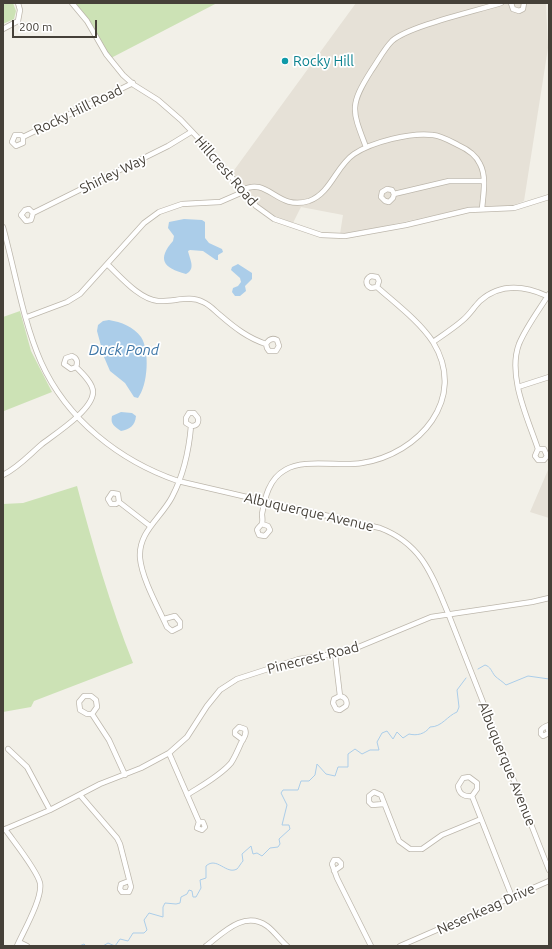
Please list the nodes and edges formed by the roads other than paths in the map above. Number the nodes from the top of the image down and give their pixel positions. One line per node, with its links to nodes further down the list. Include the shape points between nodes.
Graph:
1 (18, 3): 6 (street, via 18,21)
2 (72, 3): 7 (street, Hillcrest Road, via 87,21 116,67)
3 (501, 3): 10 (street, via 407,32 392,42 355,101 355,117)
4 (511, 3): 5 (street, via 517,10 523,9)
5 (524, 3)
6 (3, 29)
7 (132, 84): 8 (street, Hillcrest Road, via 158,100); 9 (street, Rocky Hill Road)
8 (191, 132): 12 (street, Hillcrest Road); 16 (street, Shirley Way)
9 (24, 137)
10 (366, 147): 11 (street, via 412,135 437,136 462,147 474,156 482,168); 12 (street, via 346,160 325,191 311,200 285,201 257,186 250,186)
11 (483, 181): 13 (street, via 449,181); 15 (street)
12 (242, 191): 15 (street, Hillcrest Road, via 256,206 274,219 307,231 334,237); 18 (street, via 220,202 182,204 163,209 149,219)
13 (394, 194)
14 (549, 197): 15 (street, Hillcrest Road, via 514,208)
15 (482, 209)
16 (33, 213)
17 (3, 227): 21 (street, Albuquerque Avenue)
18 (107, 264): 21 (street, via 74,298); 23 (street, via 145,297 157,301 198,300 244,334)
19 (377, 286): 22 (street, via 420,326)
20 (548, 295): 22 (street, via 524,288 496,292 482,300 463,321); 26 (street, via 518,346 515,366)
21 (27, 317): 27 (street, Albuquerque Avenue, via 45,370)
22 (433, 342): 32 (street, via 442,367 443,391 436,413 420,436 399,451 369,462 343,466 300,464 289,467 274,479)
23 (266, 344)
24 (76, 367): 27 (street, via 91,385 93,392 90,402)
25 (549, 377): 26 (street)
26 (518, 387): 29 (street)
27 (76, 416): 30 (street, via 59,434 44,443 19,466); 31 (street, Albuquerque Avenue, via 100,438 132,460)
28 (192, 426): 31 (street)
29 (538, 449)
30 (3, 475)
31 (178, 481): 32 (street, Albuquerque Avenue); 35 (street, via 168,504)
32 (265, 501): 34 (street); 37 (street, Albuquerque Avenue, via 373,526 399,538 425,563)
33 (119, 502): 35 (street)
34 (262, 524)
35 (150, 526): 38 (street, via 142,542 141,563)
36 (549, 598): 37 (street, Pinecrest Road)
37 (448, 613): 39 (street, Pinecrest Road); 54 (street, Albuquerque Avenue)
38 (164, 619)
39 (335, 654): 40 (street); 44 (street, Pinecrest Road, via 293,661 228,684 213,698 187,737)
40 (340, 696)
41 (92, 714): 41 (street, via 84,714 79,708 80,700 84,696 91,696 96,700 97,707); 45 (street, via 110,742)
42 (243, 740): 47 (street, via 227,767)
43 (8, 750): 50 (street, via 27,767)
44 (169, 753): 45 (street, Pinecrest Road); 47 (street)
45 (125, 775): 46 (street, Pinecrest Road)
46 (80, 795): 50 (street, Pinecrest Road); 56 (street, via 117,838)
47 (187, 796): 52 (street)
48 (472, 796): 48 (street, via 477,789 477,783 469,777 463,778 459,783 459,789 465,796); 51 (street)
49 (384, 804): 51 (street, via 399,841 413,850 422,849 442,835)
50 (50, 810): 53 (street, Pinecrest Road)
51 (481, 819): 58 (street)
52 (199, 822)
53 (4, 830): 59 (street, via 36,874 40,884 39,896)
54 (549, 870)
55 (334, 871): 63 (street)
56 (129, 881)
57 (549, 881): 58 (street, Nesenkeag Drive)
58 (512, 897): 64 (street, Nesenkeag Drive)
59 (18, 944): 60 (street)
60 (26, 946)
61 (206, 946): 62 (street, via 234,925 248,921 266,925)
62 (287, 946)
63 (371, 946)
64 (400, 946)

